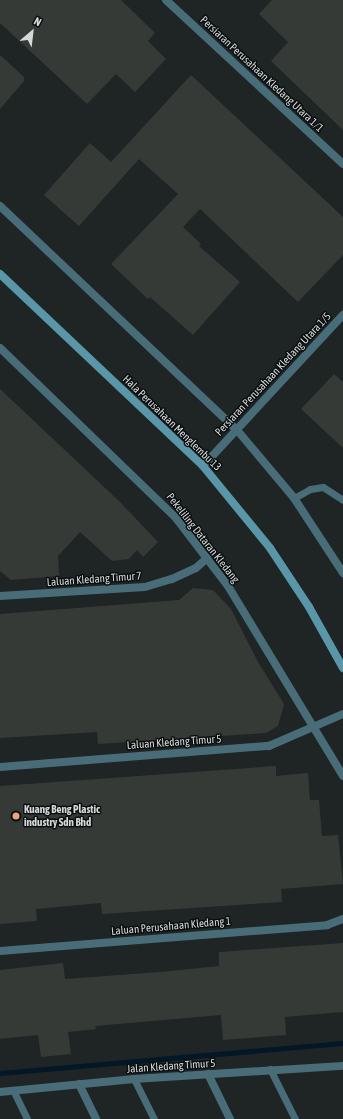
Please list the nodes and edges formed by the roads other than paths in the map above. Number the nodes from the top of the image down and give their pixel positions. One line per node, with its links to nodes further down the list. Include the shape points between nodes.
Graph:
1 (166, 0): 2 (street, Persiaran Perusahaan Kledang Utara 1/1)
2 (343, 164)
3 (0, 206): 7 (street)
4 (0, 274): 8 (street, Hala Perusahaan Menglembu 13)
5 (343, 315): 7 (street, Persiaran Perusahaan Kledang Utara 1/5)
6 (0, 348): 11 (street, Pekeliling Dataran Kledang, via 155,495)
7 (237, 430): 8 (street, Persiaran Perusahaan Kledang Utara 1/5); 9 (street)
8 (203, 466): 14 (street, Hala Perusahaan Menglembu 13, via 270,548 309,607)
9 (294, 498): 10 (lane, via 310,489 323,487); 12 (street)
10 (343, 500)
11 (207, 558): 13 (street, Laluan Kledang Timur 7, via 196,568 145,587); 16 (street, Pekeliling Dataran Kledang, via 228,586)
12 (343, 573)
13 (0, 596)
14 (343, 668)
15 (343, 714): 16 (street, Laluan Kledang Timur 5)
16 (315, 726): 17 (street, Laluan Kledang Timur 5, via 269,746); 18 (street, Pekeliling Dataran Kledang)
17 (0, 767)
18 (343, 776)
19 (343, 919): 20 (street, Laluan Perusahaan Kledang 1, via 327,925)
20 (0, 951)
21 (342, 1068): 22 (street, Jalan Kledang Timur 5)
22 (270, 1069): 23 (street, Jalan Kledang Timur 5); 32 (lane)
23 (208, 1074): 24 (street, Jalan Kledang Timur 5); 31 (street)
24 (134, 1079): 25 (street, Jalan Kledang Timur 5); 30 (lane)
25 (79, 1084): 26 (street, Jalan Kledang Timur 5); 29 (street)
26 (13, 1090): 27 (street, Jalan Kledang Timur 5); 28 (lane)
27 (0, 1092)
28 (27, 1119)
29 (96, 1119)
30 (154, 1119)
31 (230, 1119)
32 (295, 1119)

